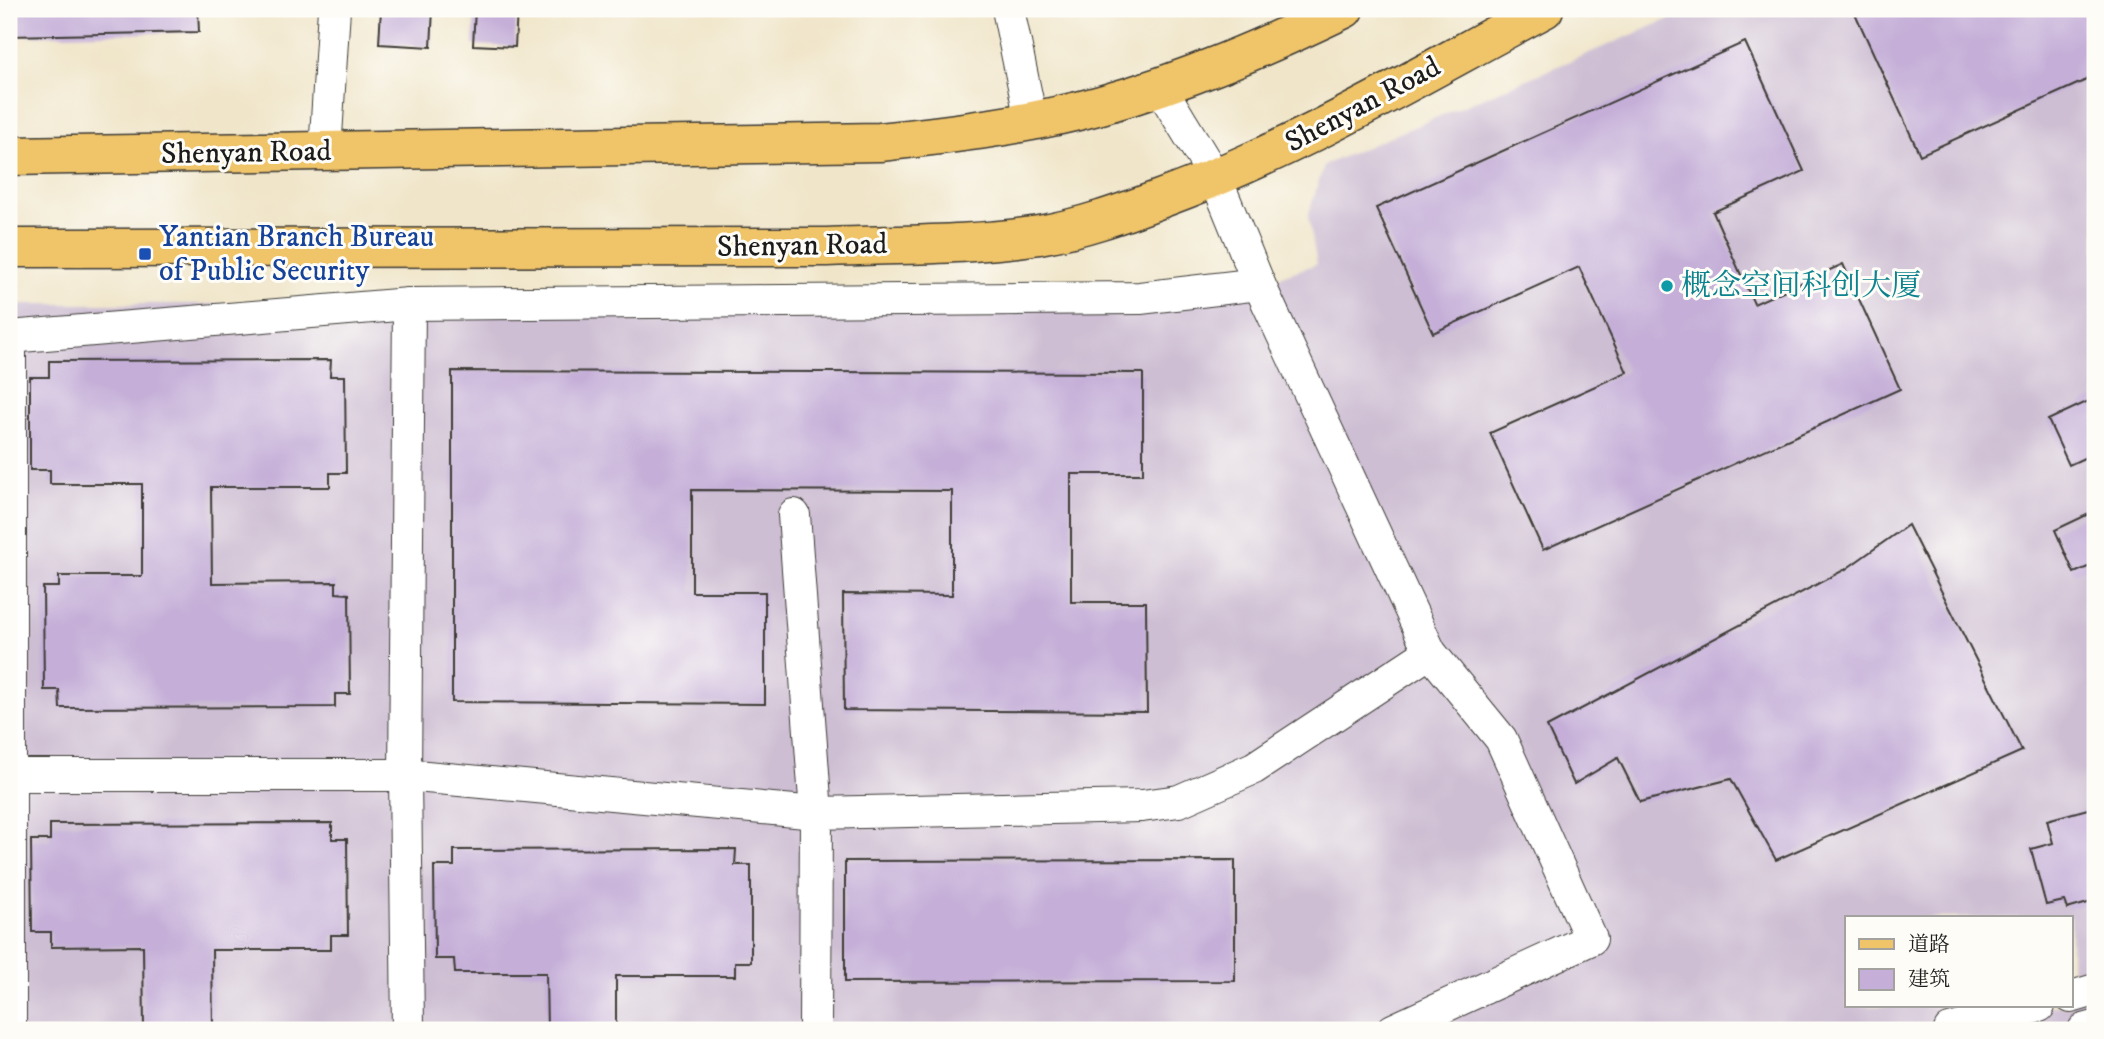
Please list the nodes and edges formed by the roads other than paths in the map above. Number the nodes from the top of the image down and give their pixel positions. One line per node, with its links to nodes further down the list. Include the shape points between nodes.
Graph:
1 (334, 9): 7 (street)
2 (1007, 9): 6 (street)
3 (1344, 9): 5 (main road, Shenyan Road, via 1265,47)
4 (1544, 9): 9 (main road, Shenyan Road, via 1301,139)
5 (1160, 87): 6 (main road, Shenyan Road); 9 (street)
6 (1031, 120): 7 (main road, Shenyan Road, via 880,142)
7 (326, 152): 8 (main road, Shenyan Road)
8 (9, 156)
9 (1216, 179): 10 (main road, Shenyan Road, via 1097,222 1038,235 961,242 827,247); 11 (street)
10 (9, 248)
11 (1259, 285): 12 (street, via 1140,298); 15 (street)
12 (410, 304): 13 (street); 17 (street)
13 (9, 337): 16 (street)
14 (794, 515): 18 (street)
15 (1430, 652): 18 (street, via 1254,768 1179,802); 26 (street, via 1500,739 1591,939)
16 (11, 775): 17 (street); 23 (street)
17 (405, 775): 18 (street); 24 (street)
18 (816, 813): 25 (street)
19 (2095, 990): 20 (street)
20 (2072, 997)
21 (2035, 1007): 27 (street)
22 (2095, 1027): 28 (street)
23 (10, 1030)
24 (408, 1030)
25 (815, 1030)
26 (1393, 1030)
27 (1950, 1030)
28 (2084, 1030)

